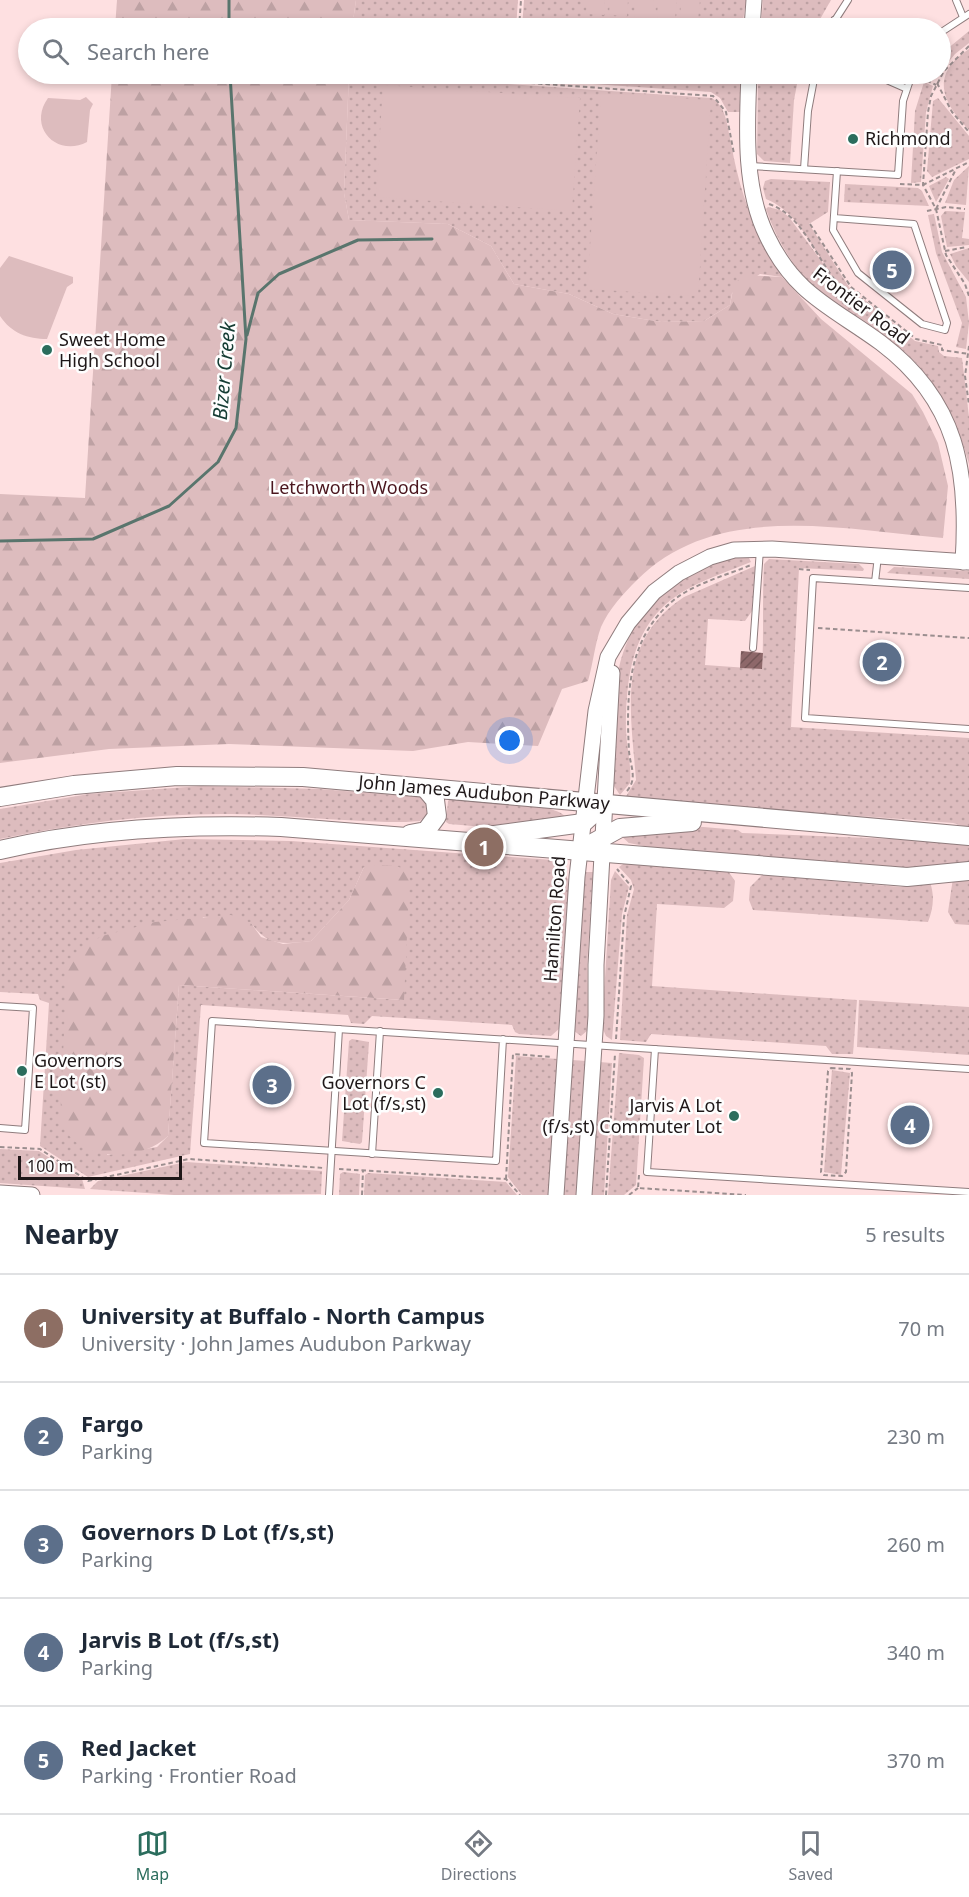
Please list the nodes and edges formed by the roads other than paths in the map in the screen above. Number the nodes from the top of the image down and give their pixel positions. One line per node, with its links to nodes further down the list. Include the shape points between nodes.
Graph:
1 (754, 0): 5 (street)
2 (848, 0): 6 (lane)
3 (956, 0): 4 (lane)
4 (966, 16): 7 (lane)
5 (753, 18)
6 (835, 18)
7 (951, 26)
8 (749, 84): 13 (street, Frontier Road)
9 (812, 84): 14 (lane)
10 (896, 84): 12 (lane)
11 (907, 84): 12 (lane)
12 (905, 88): 15 (lane, via 898,175)
13 (750, 166): 14 (lane); 19 (street, Frontier Road, via 766,235 796,280 828,310 902,361 935,402 953,437 963,471)
14 (804, 169): 15 (lane)
15 (837, 171): 16 (lane)
16 (834, 218): 16 (lane, via 914,224 947,323 945,330 922,324 858,273 833,230)
17 (760, 555): 18 (street, Hamilton Road); 22 (lane); 23 (street, Hamilton Road, via 721,554 679,573 645,601)
18 (878, 556): 19 (street, Hamilton Road); 20 (lane)
19 (966, 562)
20 (875, 582): 21 (lane); 24 (lane, via 813,578 805,718)
21 (969, 588)
22 (753, 648)
23 (614, 649): 27 (street, Hamilton Road, via 608,657 601,686); 28 (street, Hamilton Road)
24 (969, 729)
25 (425, 788): 26 (main road, John James Audubon Parkway, via 303,777 177,776 74,784); 27 (main road, John James Audubon Parkway); 31 (main road, via 438,808 431,827 419,834)
26 (0, 797)
27 (586, 801): 28 (main road, John James Audubon Parkway); 30 (street, Hamilton Road)
28 (614, 805): 29 (main road, John James Audubon Parkway); 30 (main road); 34 (street, Hamilton Road)
29 (742, 818): 32 (main road, John James Audubon Parkway); 34 (main road, via 620,828)
30 (583, 822): 33 (main road); 36 (street, Hamilton Road)
31 (396, 836): 33 (main road); 35 (main road, via 281,826 180,827 91,834)
32 (969, 836)
33 (452, 841): 36 (main road)
34 (609, 846): 36 (main road); 37 (main road, via 908,877); 43 (street, Hamilton Road)
35 (0, 850)
36 (580, 850): 42 (street, Hamilton Road)
37 (969, 871)
38 (0, 1006): 46 (lane, via 33,1008 25,1130)
39 (339, 1029): 40 (lane); 47 (lane); 47 (lane, via 212,1021 204,1143)
40 (380, 1031): 41 (lane); 48 (lane)
41 (503, 1039): 42 (lane); 48 (lane, via 496,1161)
42 (566, 1043): 43 (lane); 53 (street, Hamilton Road)
43 (594, 1046): 44 (lane); 54 (street, Hamilton Road)
44 (655, 1049): 45 (lane); 49 (lane, via 647,1172)
45 (969, 1069)
46 (0, 1128)
47 (331, 1151): 48 (lane); 52 (lane)
48 (372, 1154)
49 (969, 1192)
50 (0, 1193): 51 (street)
51 (32, 1195)
52 (329, 1195)
53 (556, 1195)
54 (584, 1195)

